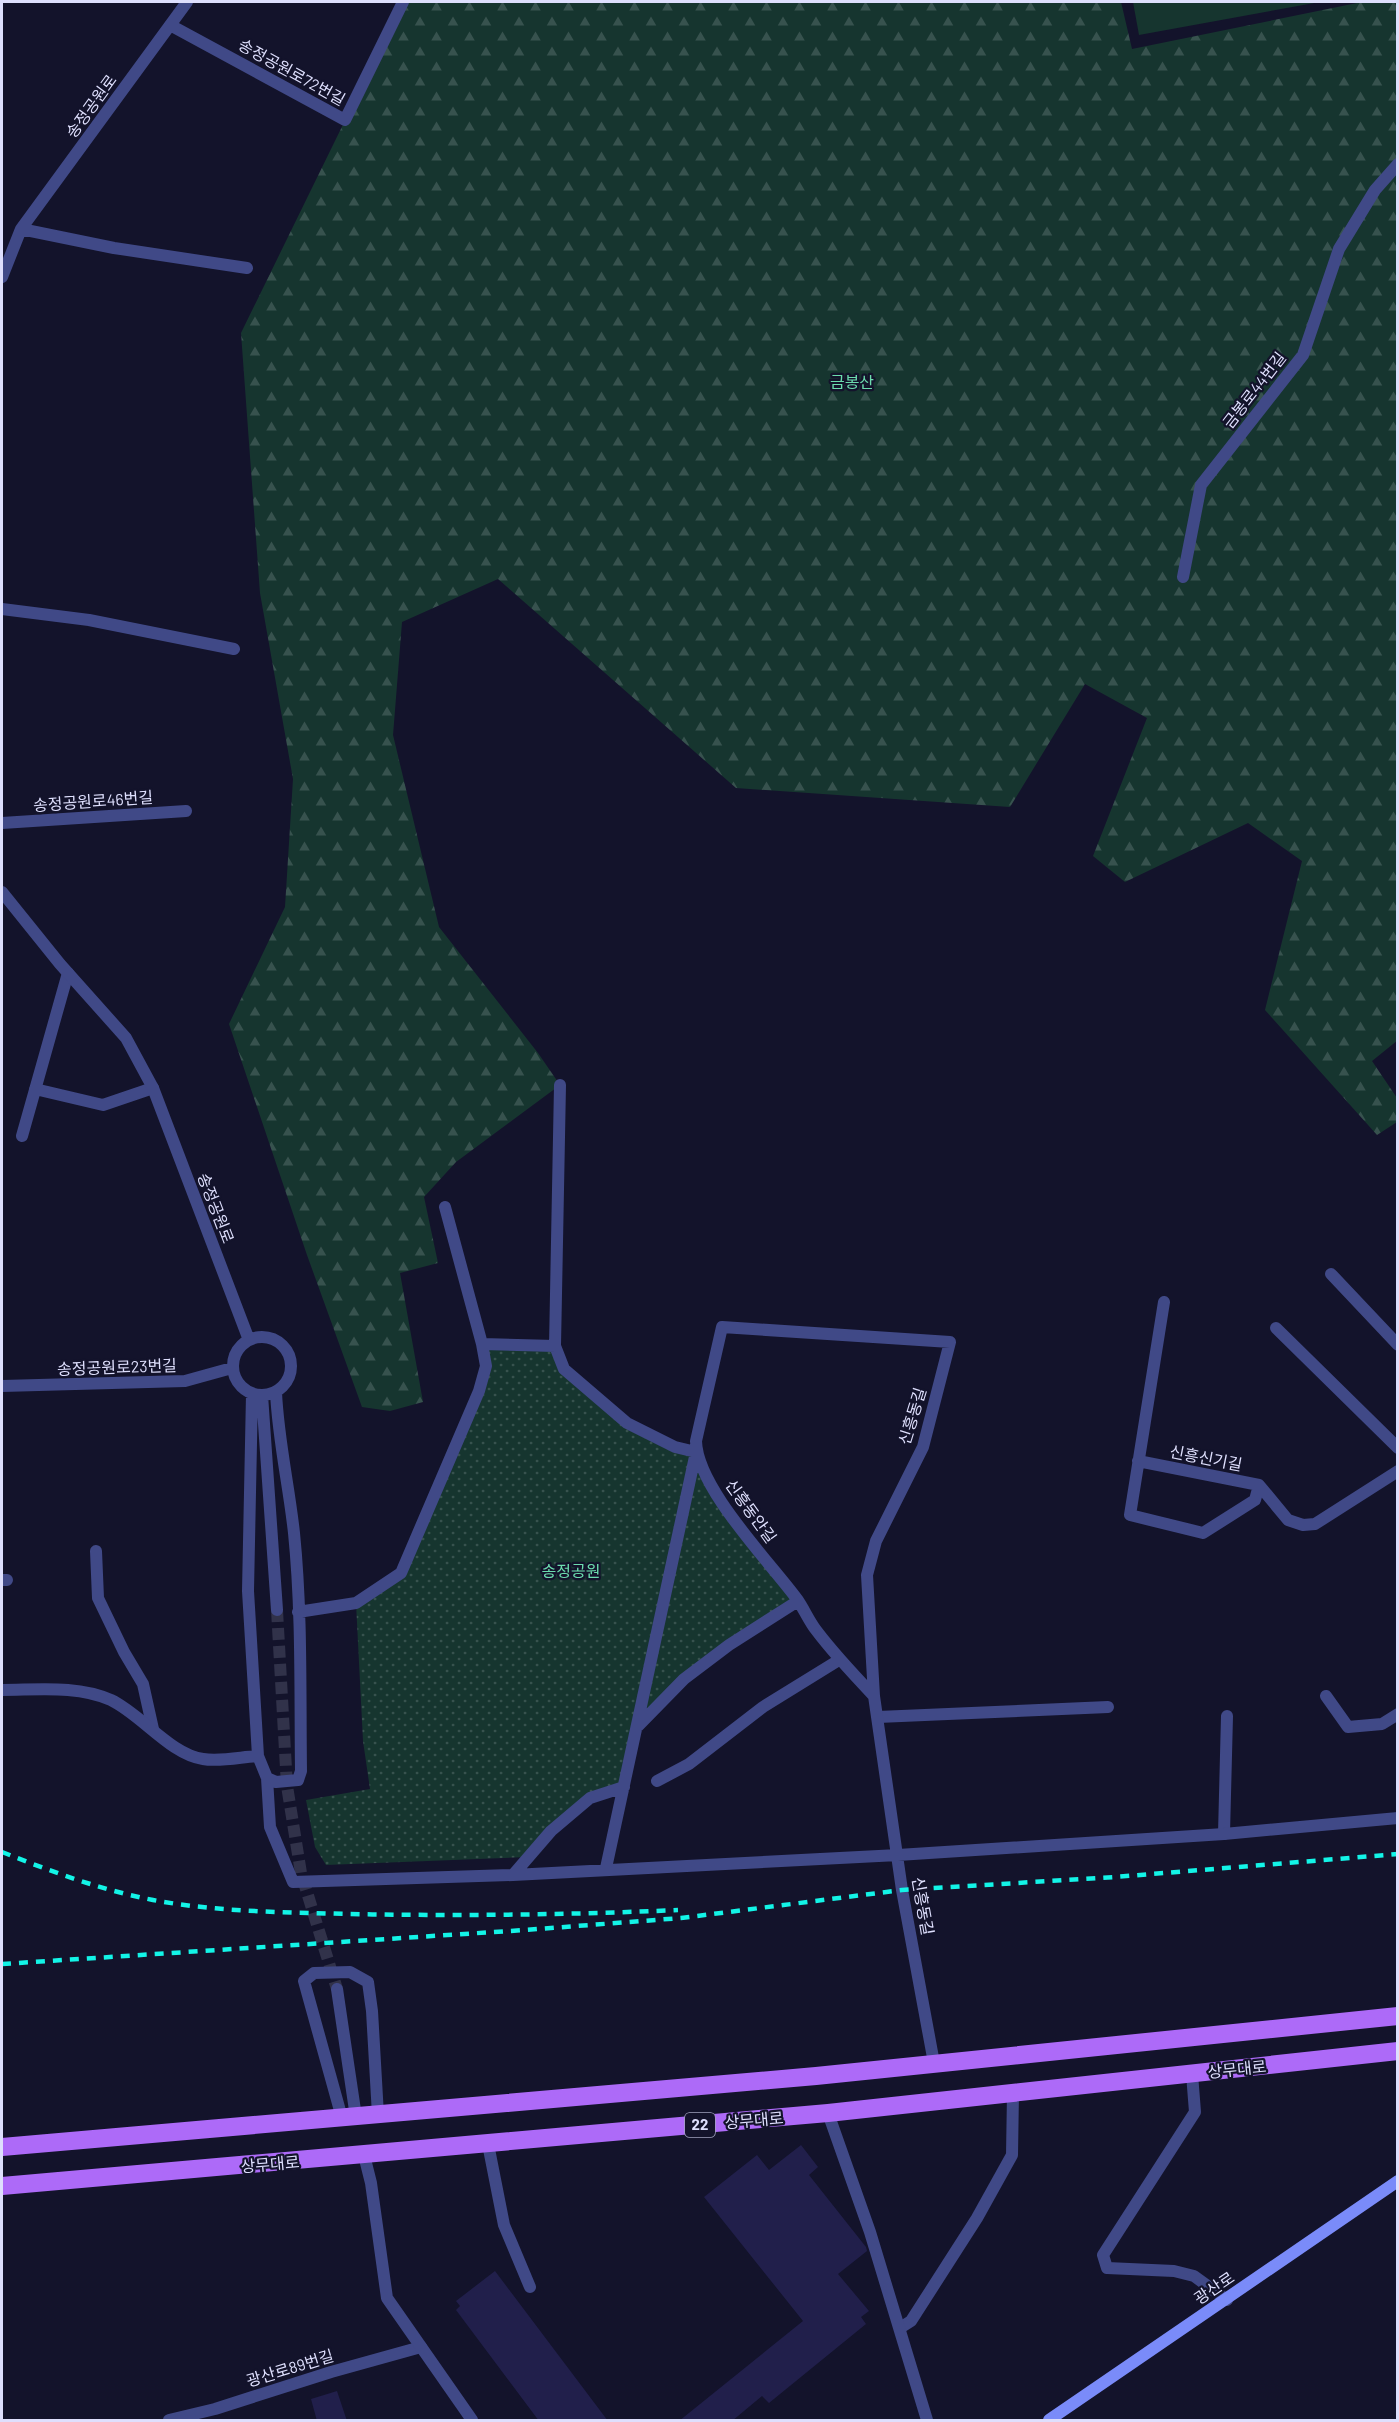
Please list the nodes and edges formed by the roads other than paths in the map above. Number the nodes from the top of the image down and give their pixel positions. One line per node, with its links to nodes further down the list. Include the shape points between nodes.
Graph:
1 (187, 2): 3 (street, 송정공원로)
2 (403, 2): 3 (street, 송정공원로72번길, via 345,120)
3 (170, 25): 5 (street, 송정공원로)
4 (1398, 164): 8 (street, 금봉로44번길, via 1375,190 1339,249 1303,355 1201,485)
5 (21, 229): 6 (street); 7 (street, 송정공원로)
6 (247, 268)
7 (2, 277)
8 (1183, 577)
9 (2, 609): 10 (street, via 99,622)
10 (234, 649)
11 (186, 811): 12 (street, 송정공원로46번길)
12 (2, 823)
13 (2, 892): 14 (street, 송정공원로)
14 (68, 973): 16 (street, 송정공원로, via 126,1038); 17 (street)
15 (560, 1085): 26 (street)
16 (153, 1088): 17 (street, via 103,1104); 23 (street, 송정공원로)
17 (35, 1089): 18 (street)
18 (22, 1136)
19 (445, 1208): 24 (street)
20 (1331, 1274): 25 (street)
21 (1164, 1302): 33 (street)
22 (1276, 1328): 31 (street)
23 (249, 1340): 27 (street, via 237,1349); 29 (street, via 272,1338 286,1350 290,1359 289,1378)
24 (482, 1344): 26 (street); 39 (street, via 486,1366 478,1391 401,1573 356,1602)
25 (1398, 1345)
26 (555, 1346): 32 (street, via 564,1369 627,1423 675,1447)
27 (232, 1368): 28 (street, 송정공원로23번길, via 185,1381); 30 (street, via 240,1386)
28 (2, 1386)
29 (276, 1392): 30 (street); 39 (street, via 294,1533)
30 (257, 1394): 38 (street); 50 (street, via 248,1591)
31 (1398, 1448)
32 (696, 1452): 37 (street, 신흥동안길, via 717,1497); 42 (street, 신흥동길, via 722,1327 950,1342 923,1447 870,1559); 48 (street)
33 (1138, 1461): 35 (street, 신흥신기길); 35 (street, via 1130,1515 1203,1533 1256,1500)
34 (1398, 1471): 35 (street, 신흥신기길, via 1315,1524 1288,1520)
35 (1259, 1485)
36 (96, 1551): 49 (street, via 98,1598 143,1684)
37 (798, 1601): 40 (street, 신흥동안길); 48 (street, via 684,1679)
38 (277, 1610)
39 (298, 1612): 51 (street, via 301,1771 298,1780 276,1782)
40 (839, 1660): 42 (street, 신흥동안길); 52 (street, via 763,1707 689,1764)
41 (2, 1690): 49 (street, via 92,1694 111,1701)
42 (874, 1696): 47 (street, 신흥동길)
43 (1326, 1696): 45 (street, via 1348,1727 1382,1724)
44 (1108, 1707): 47 (street)
45 (1398, 1714)
46 (1227, 1716): 55 (street)
47 (878, 1717): 56 (street, 신흥동길)
48 (637, 1727): 53 (street)
49 (153, 1729): 50 (street, via 180,1752 204,1760)
50 (258, 1756): 51 (street)
51 (267, 1778): 58 (street, via 270,1827 293,1882)
52 (657, 1781)
53 (624, 1787): 57 (street); 58 (street, via 590,1798 551,1831)
54 (1398, 1818): 55 (street)
55 (1224, 1834): 56 (street)
56 (898, 1856): 57 (street); 62 (street, 신흥동길)
57 (606, 1868): 58 (street)
58 (513, 1875)
59 (338, 1989): 67 (street)
60 (1398, 2016): 62 (main road)
61 (1398, 2051): 63 (main road, 상무대로 / 22)
62 (934, 2063): 66 (main road)
63 (1192, 2074): 64 (main road, 상무대로 / 22); 74 (street, via 1195,2112 1103,2255 1107,2268 1174,2271 1194,2276)
64 (1013, 2093): 65 (main road, 상무대로 / 22); 75 (street, via 1012,2155 911,2321)
65 (828, 2113): 68 (main road, 상무대로 / 22); 75 (street)
66 (378, 2115): 67 (main road); 67 (street, via 368,1982 350,1972 314,1973 304,1981)
67 (349, 2117): 69 (main road)
68 (488, 2145): 70 (main road, 상무대로 / 22); 73 (street, via 504,2225)
69 (2, 2147)
70 (364, 2155): 72 (main road, 상무대로 / 22); 76 (street, via 387,2298)
71 (1398, 2181): 74 (main road, 광산로)
72 (2, 2186)
73 (530, 2287)
74 (1227, 2300): 80 (main road, 광산로)
75 (900, 2328): 79 (street)
76 (422, 2347): 77 (street, 광산로89번길); 78 (street)
77 (169, 2421)
78 (472, 2421)
79 (927, 2421)
80 (1048, 2421)

